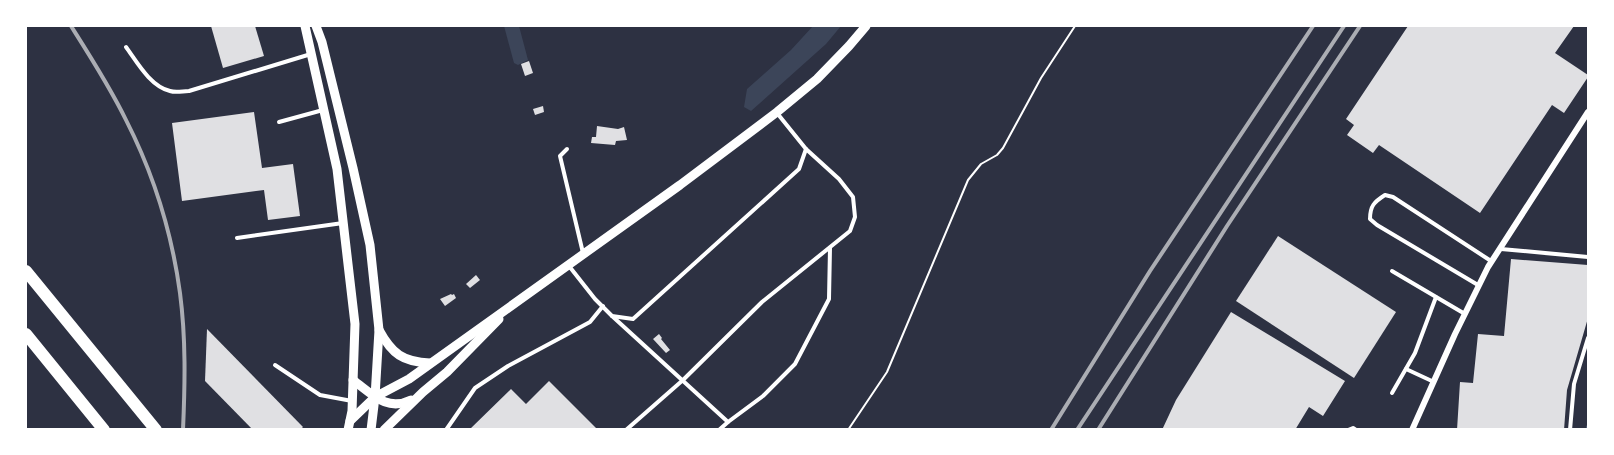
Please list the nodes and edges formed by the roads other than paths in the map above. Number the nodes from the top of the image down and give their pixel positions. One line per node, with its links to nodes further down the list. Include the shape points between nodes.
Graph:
1 (305, 26): 5 (main road)
2 (316, 26): 28 (main road, via 370,245)
3 (866, 26): 7 (main road, via 817,79)
4 (126, 47): 5 (lane, via 148,77 169,91 178,92)
5 (312, 54): 6 (main road)
6 (324, 110): 9 (lane); 12 (main road)
7 (777, 112): 11 (lane); 16 (main road)
8 (1588, 112): 15 (street)
9 (279, 122)
10 (567, 148): 16 (lane, via 560,156)
11 (806, 149): 14 (lane, via 839,179 852,197 855,218 850,231); 27 (lane, via 799,169 633,319)
12 (343, 224): 13 (lane); 34 (main road, via 354,324)
13 (237, 238)
14 (830, 248): 35 (lane, via 762,302); 41 (lane, via 830,299 795,364 763,396)
15 (1500, 249): 17 (lane); 18 (street)
16 (583, 254): 19 (main road)
17 (1588, 257)
18 (1492, 261): 22 (street); 22 (lane, via 1394,197 1385,195 1370,210 1370,219 1377,225)
19 (568, 264): 24 (main road); 25 (lane)
20 (1392, 271): 23 (lane)
21 (26, 272): 44 (highway)
22 (1478, 285): 26 (street)
23 (1436, 297): 26 (lane); 33 (lane)
24 (512, 304): 31 (main road); 37 (main road, via 469,351)
25 (603, 306): 27 (lane); 47 (lane, via 590,322 475,388)
26 (1464, 314): 36 (street)
27 (612, 316): 35 (lane)
28 (379, 330): 31 (main road, via 391,349 403,357); 39 (main road)
29 (26, 334): 43 (highway)
30 (1588, 338): 53 (lane, via 1574,384)
31 (430, 363): 39 (main road)
32 (276, 364): 40 (lane, via 320,395)
33 (1406, 369): 36 (lane); 38 (lane)
34 (353, 380): 39 (main road); 40 (main road)
35 (683, 380): 41 (lane); 48 (lane)
36 (1434, 382): 52 (street)
37 (423, 392): 39 (main road, via 398,405); 46 (main road)
38 (1392, 393)
39 (375, 396): 42 (main road); 45 (main road)
40 (352, 401): 42 (main road)
41 (728, 422): 49 (lane)
42 (349, 425)
43 (104, 429)
44 (156, 429)
45 (371, 429)
46 (384, 429)
47 (446, 429)
48 (626, 429)
49 (719, 429)
50 (1348, 429): 51 (lane)
51 (1356, 429)
52 (1412, 429)
53 (1570, 429)

